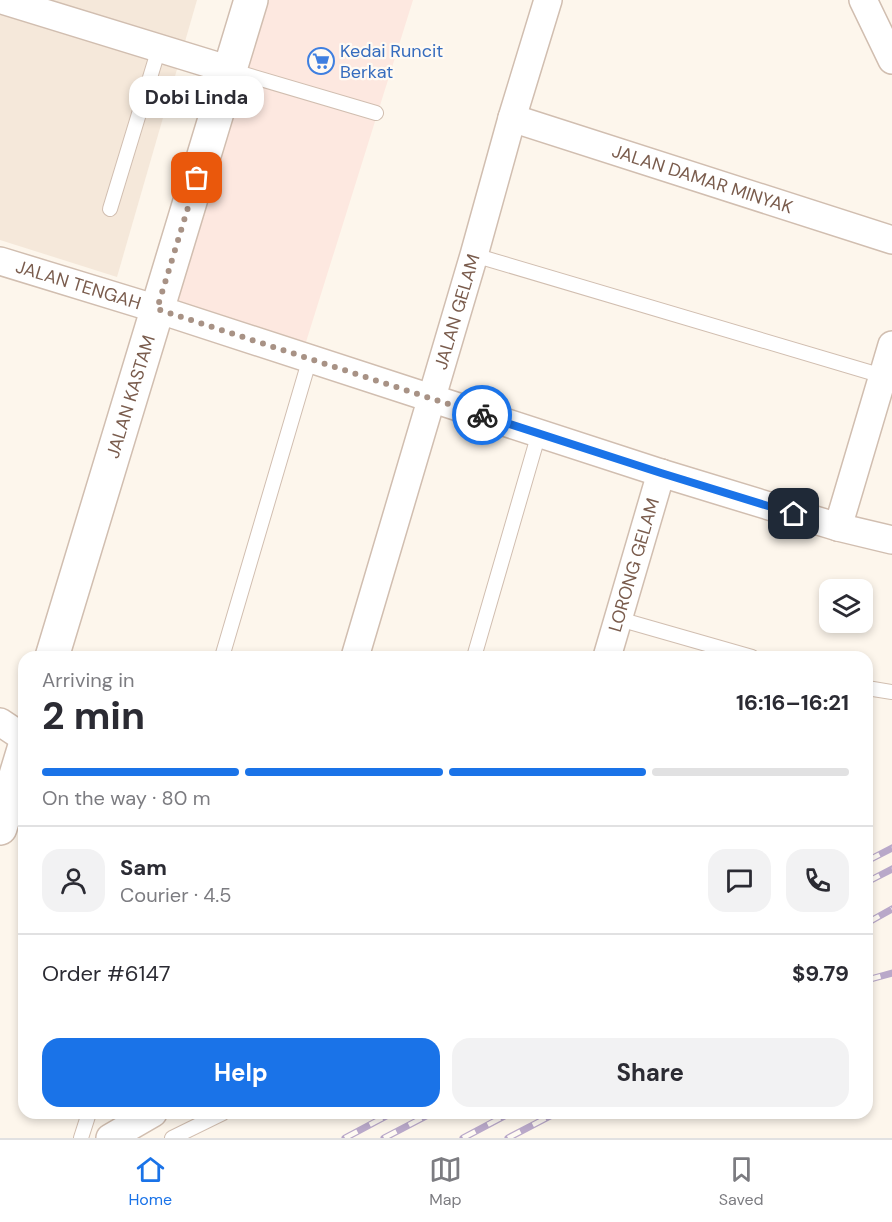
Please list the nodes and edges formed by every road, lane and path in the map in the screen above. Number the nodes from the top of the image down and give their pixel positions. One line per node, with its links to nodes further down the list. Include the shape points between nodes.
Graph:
1 (2, 0): 5 (street)
2 (251, 0): 7 (street, JALAN KASTAM)
3 (548, 0): 9 (street, JALAN GELAM)
4 (863, 0): 6 (street)
5 (159, 48): 7 (street); 10 (lane)
6 (892, 60)
7 (230, 70): 8 (lane); 14 (street, JALAN KASTAM)
8 (376, 113)
9 (512, 118): 11 (street, JALAN DAMAR MINYAK); 12 (street, JALAN GELAM)
10 (110, 209)
11 (892, 240)
12 (474, 255): 17 (lane); 18 (street, JALAN GELAM)
13 (0, 261): 14 (street, JALAN TENGAH)
14 (157, 309): 16 (street, JALAN TENGAH); 24 (street, JALAN KASTAM)
15 (892, 345): 17 (street)
16 (310, 358): 18 (street, JALAN TENGAH); 25 (lane)
17 (887, 377): 21 (street)
18 (431, 398): 19 (street, JALAN TENGAH); 26 (street, JALAN GELAM)
19 (540, 433): 20 (street, JALAN TENGAH); 27 (lane)
20 (661, 473): 21 (street, JALAN TENGAH); 23 (street, LORONG GELAM)
21 (838, 527): 22 (street, JALAN TENGAH)
22 (892, 540)
23 (619, 619): 28 (street, LORONG GELAM); 29 (lane)
24 (54, 651)
25 (224, 651)
26 (357, 651)
27 (476, 651)
28 (609, 651)
29 (731, 651)
30 (873, 689): 31 (lane)
31 (892, 692)
32 (0, 722): 33 (street)
33 (18, 745)
34 (18, 769): 35 (street)
35 (0, 828)
36 (87, 1119): 39 (lane)
37 (143, 1119): 40 (street)
38 (211, 1119): 41 (lane)
39 (81, 1138)
40 (110, 1138)
41 (172, 1138)

